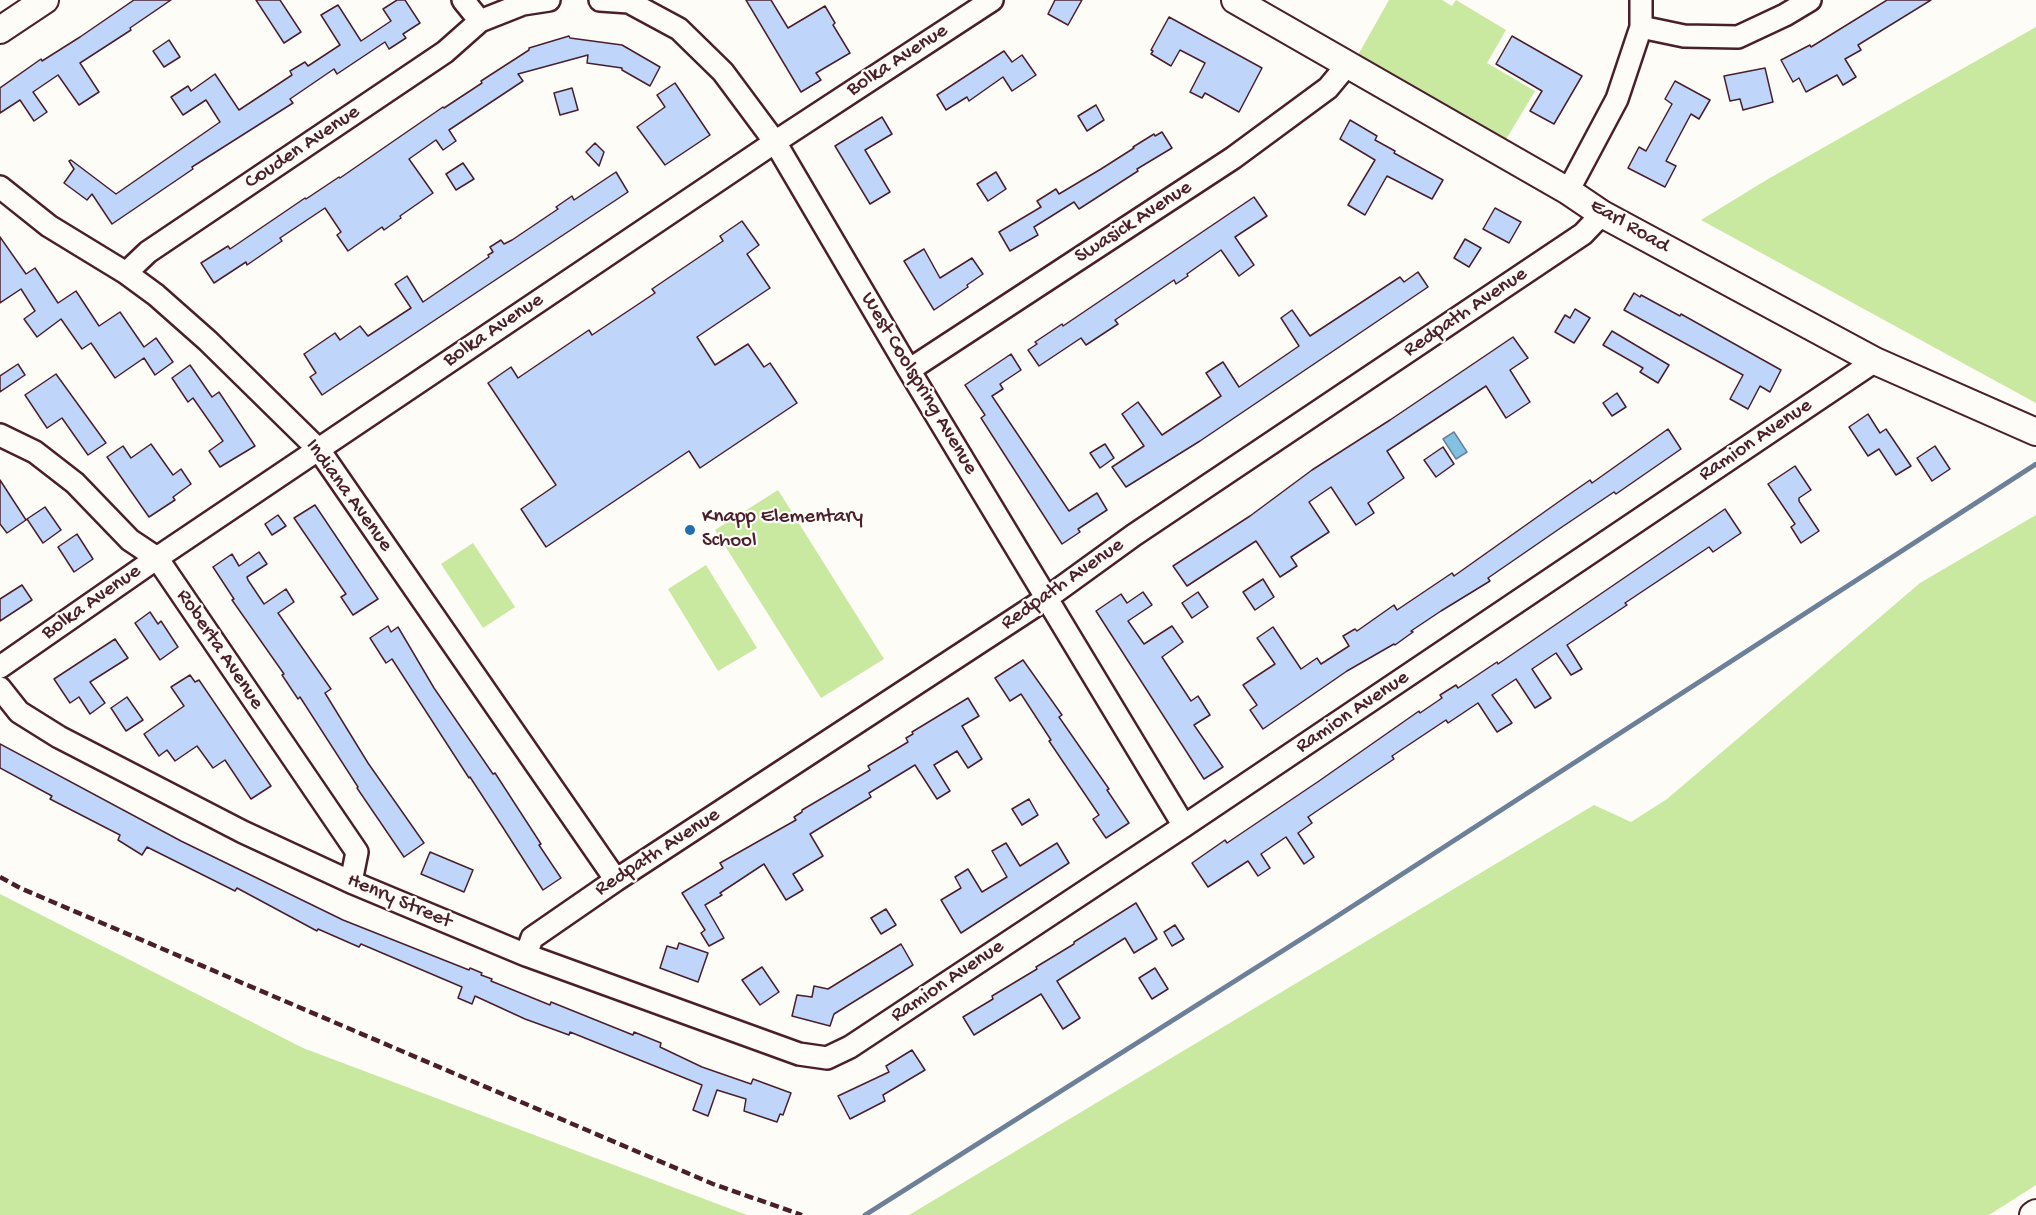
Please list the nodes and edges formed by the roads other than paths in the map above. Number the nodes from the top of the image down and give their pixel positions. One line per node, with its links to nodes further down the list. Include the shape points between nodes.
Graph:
1 (45, 0): 11 (street)
2 (463, 0): 9 (street)
3 (549, 0): 9 (street, via 523,4)
4 (600, 0): 13 (street, West Coolspring Avenue, via 629,3 679,29 723,72)
5 (992, 0): 13 (street, Bolka Avenue)
6 (1235, 0): 12 (street, Earl Road)
7 (1641, 0): 10 (street)
8 (1810, 0): 10 (street, via 1738,36 1684,36)
9 (480, 21): 17 (street, Couden Avenue, via 445,52 148,252)
10 (1641, 27): 15 (street, via 1617,99)
11 (0, 30)
12 (1348, 64): 15 (street, Earl Road); 19 (street, Swasick Avenue, via 1328,88 1233,158)
13 (776, 142): 19 (street, West Coolspring Avenue); 22 (street, Bolka Avenue)
14 (0, 187): 17 (street, Indiana Avenue, via 49,226)
15 (1568, 191): 16 (street, Earl Road)
16 (1602, 214): 18 (street, Earl Road); 24 (street, Redpath Avenue, via 1583,234 1134,535)
17 (126, 273): 22 (street, Indiana Avenue, via 208,340)
18 (1875, 361): 20 (street, Earl Road); 27 (street, Ramion Avenue)
19 (909, 370): 24 (street, West Coolspring Avenue)
20 (2036, 432)
21 (0, 435): 23 (street, Roberta Avenue, via 34,452 75,483 130,540)
22 (319, 450): 23 (street, Bolka Avenue); 28 (street, Indiana Avenue)
23 (157, 558): 25 (street, Bolka Avenue); 29 (street, Roberta Avenue, via 357,852)
24 (1047, 598): 27 (street, West Coolspring Avenue); 28 (street, Redpath Avenue)
25 (0, 667)
26 (0, 688): 29 (street, Henry Street, via 19,712 58,737 243,832)
27 (1184, 826): 31 (street, Ramion Avenue, via 850,1047)
28 (616, 880): 30 (street, Redpath Avenue, via 532,938)
29 (351, 882): 30 (street, Henry Street)
30 (526, 955): 31 (street, Henry Street, via 799,1054)
31 (827, 1058)

